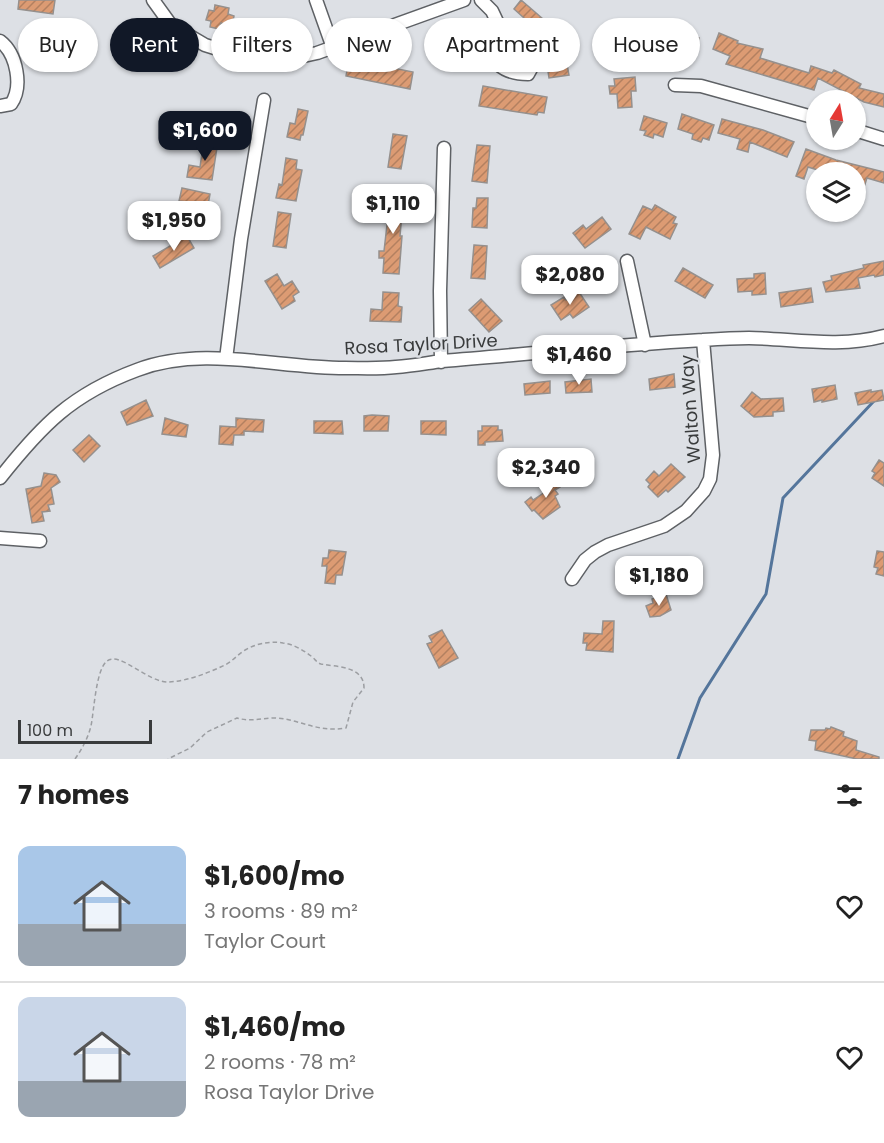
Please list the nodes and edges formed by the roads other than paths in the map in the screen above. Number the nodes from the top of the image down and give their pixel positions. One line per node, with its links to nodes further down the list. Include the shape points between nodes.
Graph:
1 (153, 0): 9 (street, via 171,25 205,45 237,55 290,59)
2 (316, 0): 7 (street)
3 (464, 0): 6 (street)
4 (481, 0): 5 (street)
5 (495, 18)
6 (412, 19)
7 (325, 25)
8 (0, 42): 12 (street, via 11,55 18,90 11,104)
9 (325, 50)
10 (675, 85): 13 (street, via 701,86)
11 (264, 100): 21 (street)
12 (0, 106)
13 (806, 115)
14 (866, 133): 15 (street)
15 (884, 139)
16 (444, 148): 22 (street)
17 (627, 261): 20 (street)
18 (884, 336): 19 (street, Rosa Taylor Drive, via 835,343 749,338)
19 (703, 340): 20 (street, Rosa Taylor Drive); 26 (street, Walton Way, via 713,455 704,491 686,511 664,526 595,552)
20 (645, 345): 22 (street, Rosa Taylor Drive)
21 (226, 359): 22 (street, Rosa Taylor Drive, via 341,368 394,368); 23 (street, Rosa Taylor Drive, via 170,361 138,369 97,387 54,416)
22 (441, 362)
23 (0, 478)
24 (0, 538): 25 (street)
25 (40, 541)
26 (572, 579)

